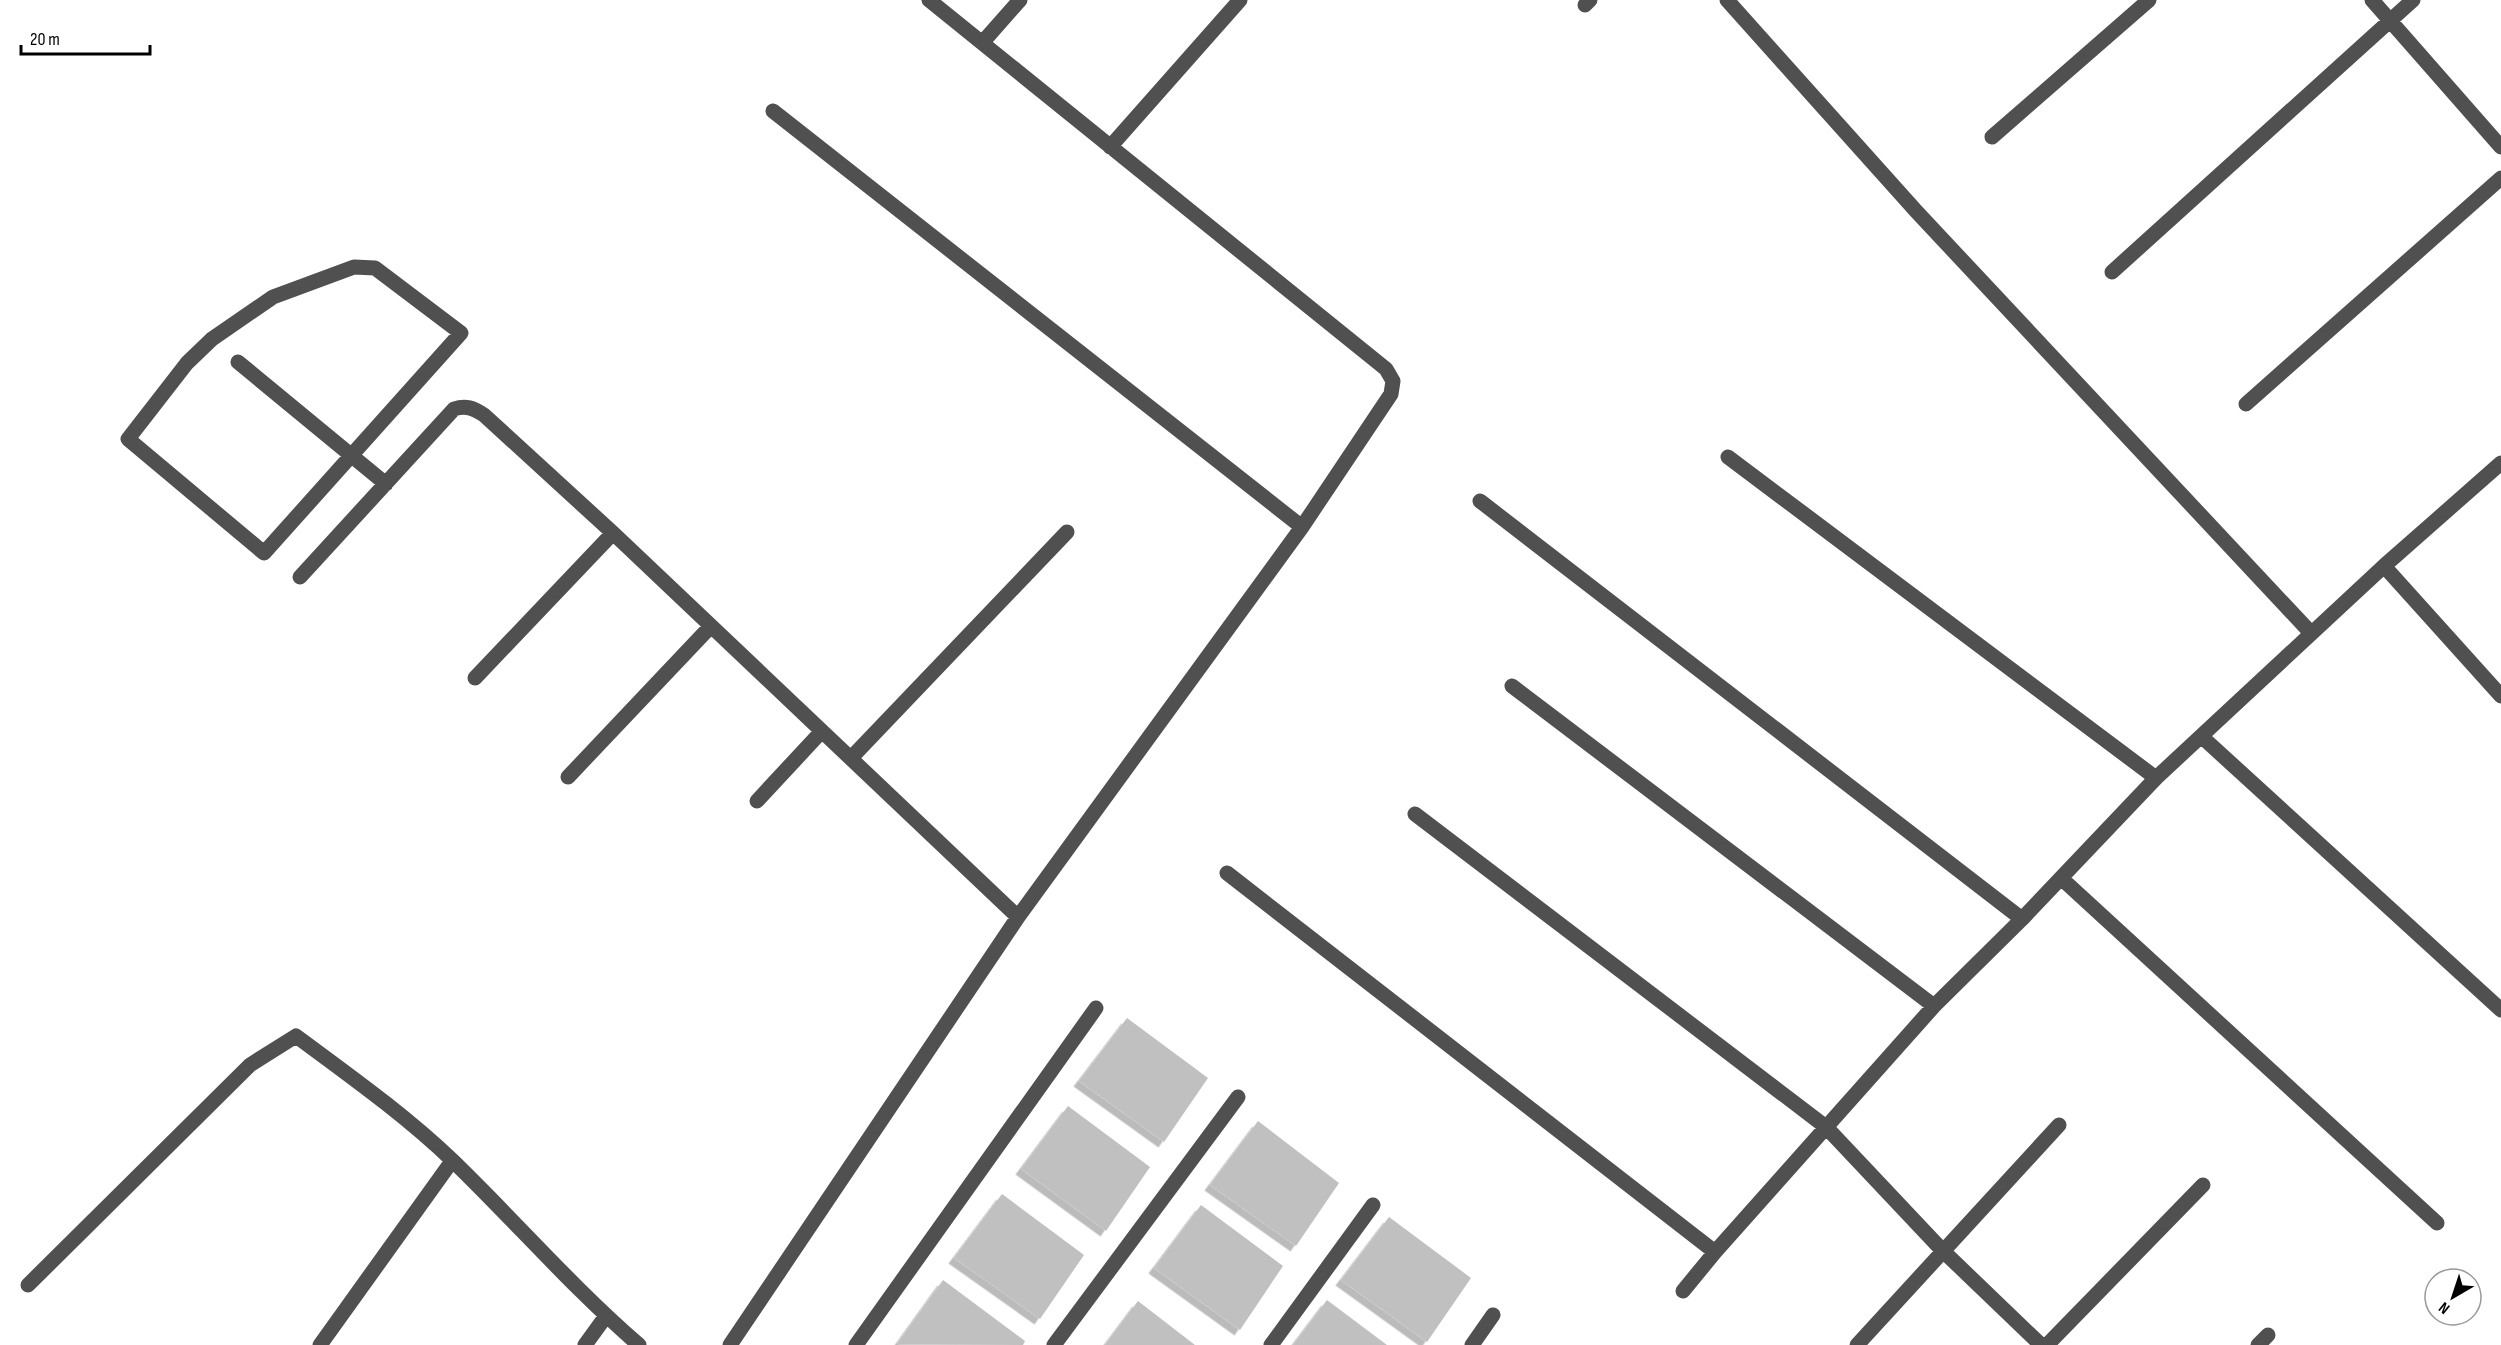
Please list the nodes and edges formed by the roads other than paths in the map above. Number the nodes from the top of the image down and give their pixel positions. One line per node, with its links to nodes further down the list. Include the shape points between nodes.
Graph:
1 (929, 0): 9 (street)
2 (1020, 0): 9 (street)
3 (1240, 0): 12 (street)
4 (1727, 0): 29 (street, via 1916,211)
5 (2149, 0): 11 (street)
6 (2372, 0): 8 (street)
7 (2413, 0): 8 (street)
8 (2391, 21): 13 (street); 15 (street)
9 (982, 43): 12 (street)
10 (773, 111): 23 (street)
11 (1992, 137)
12 (1110, 147): 23 (street, via 1386,369 1393,381 1390,394)
13 (2501, 147)
14 (2501, 178): 17 (street)
15 (2112, 272)
16 (238, 362): 18 (street)
17 (2246, 404)
18 (350, 455): 18 (street, via 264,554 128,439 187,363 212,339 273,297 354,267 375,268 461,333); 21 (street)
19 (1728, 457): 37 (street)
20 (2501, 463): 26 (street)
21 (386, 484): 25 (street, via 454,409 472,408); 27 (street)
22 (1480, 501): 43 (street)
23 (1302, 527): 42 (street)
24 (1067, 532): 35 (street)
25 (613, 533): 28 (street); 30 (street)
26 (2384, 566): 29 (street); 32 (street)
27 (300, 577)
28 (711, 626): 33 (street); 36 (street)
29 (2311, 633): 34 (street)
30 (476, 678)
31 (1512, 686): 44 (street)
32 (2501, 696)
33 (822, 731): 35 (street); 38 (street)
34 (2201, 736): 37 (street); 46 (street)
35 (850, 758): 42 (street)
36 (568, 777)
37 (2156, 778): 41 (street)
38 (757, 801)
39 (1415, 814): 49 (street)
40 (1227, 873): 55 (street)
41 (2061, 878): 43 (street); 53 (street)
42 (1018, 917): 63 (street)
43 (2022, 919): 44 (street)
44 (1934, 1006): 49 (street)
45 (1096, 1008): 64 (street)
46 (2501, 1010)
47 (1238, 1097): 65 (street)
48 (2059, 1125): 54 (street)
49 (1826, 1128): 54 (street); 55 (street)
50 (452, 1161): 56 (street, via 380,1098 296,1035 250,1065); 59 (street); 60 (street)
51 (2203, 1185): 70 (street)
52 (1374, 1205): 66 (street)
53 (2437, 1223)
54 (1942, 1250): 68 (street); 69 (street)
55 (1715, 1252): 57 (street)
56 (28, 1285)
57 (1683, 1291)
58 (1493, 1315): 67 (street)
59 (606, 1316): 61 (street); 62 (street)
60 (320, 1345)
61 (585, 1345)
62 (639, 1345)
63 (730, 1345)
64 (856, 1345)
65 (1054, 1345)
66 (1271, 1345)
67 (1472, 1345)
68 (1857, 1345)
69 (2041, 1345)
70 (2047, 1345)

